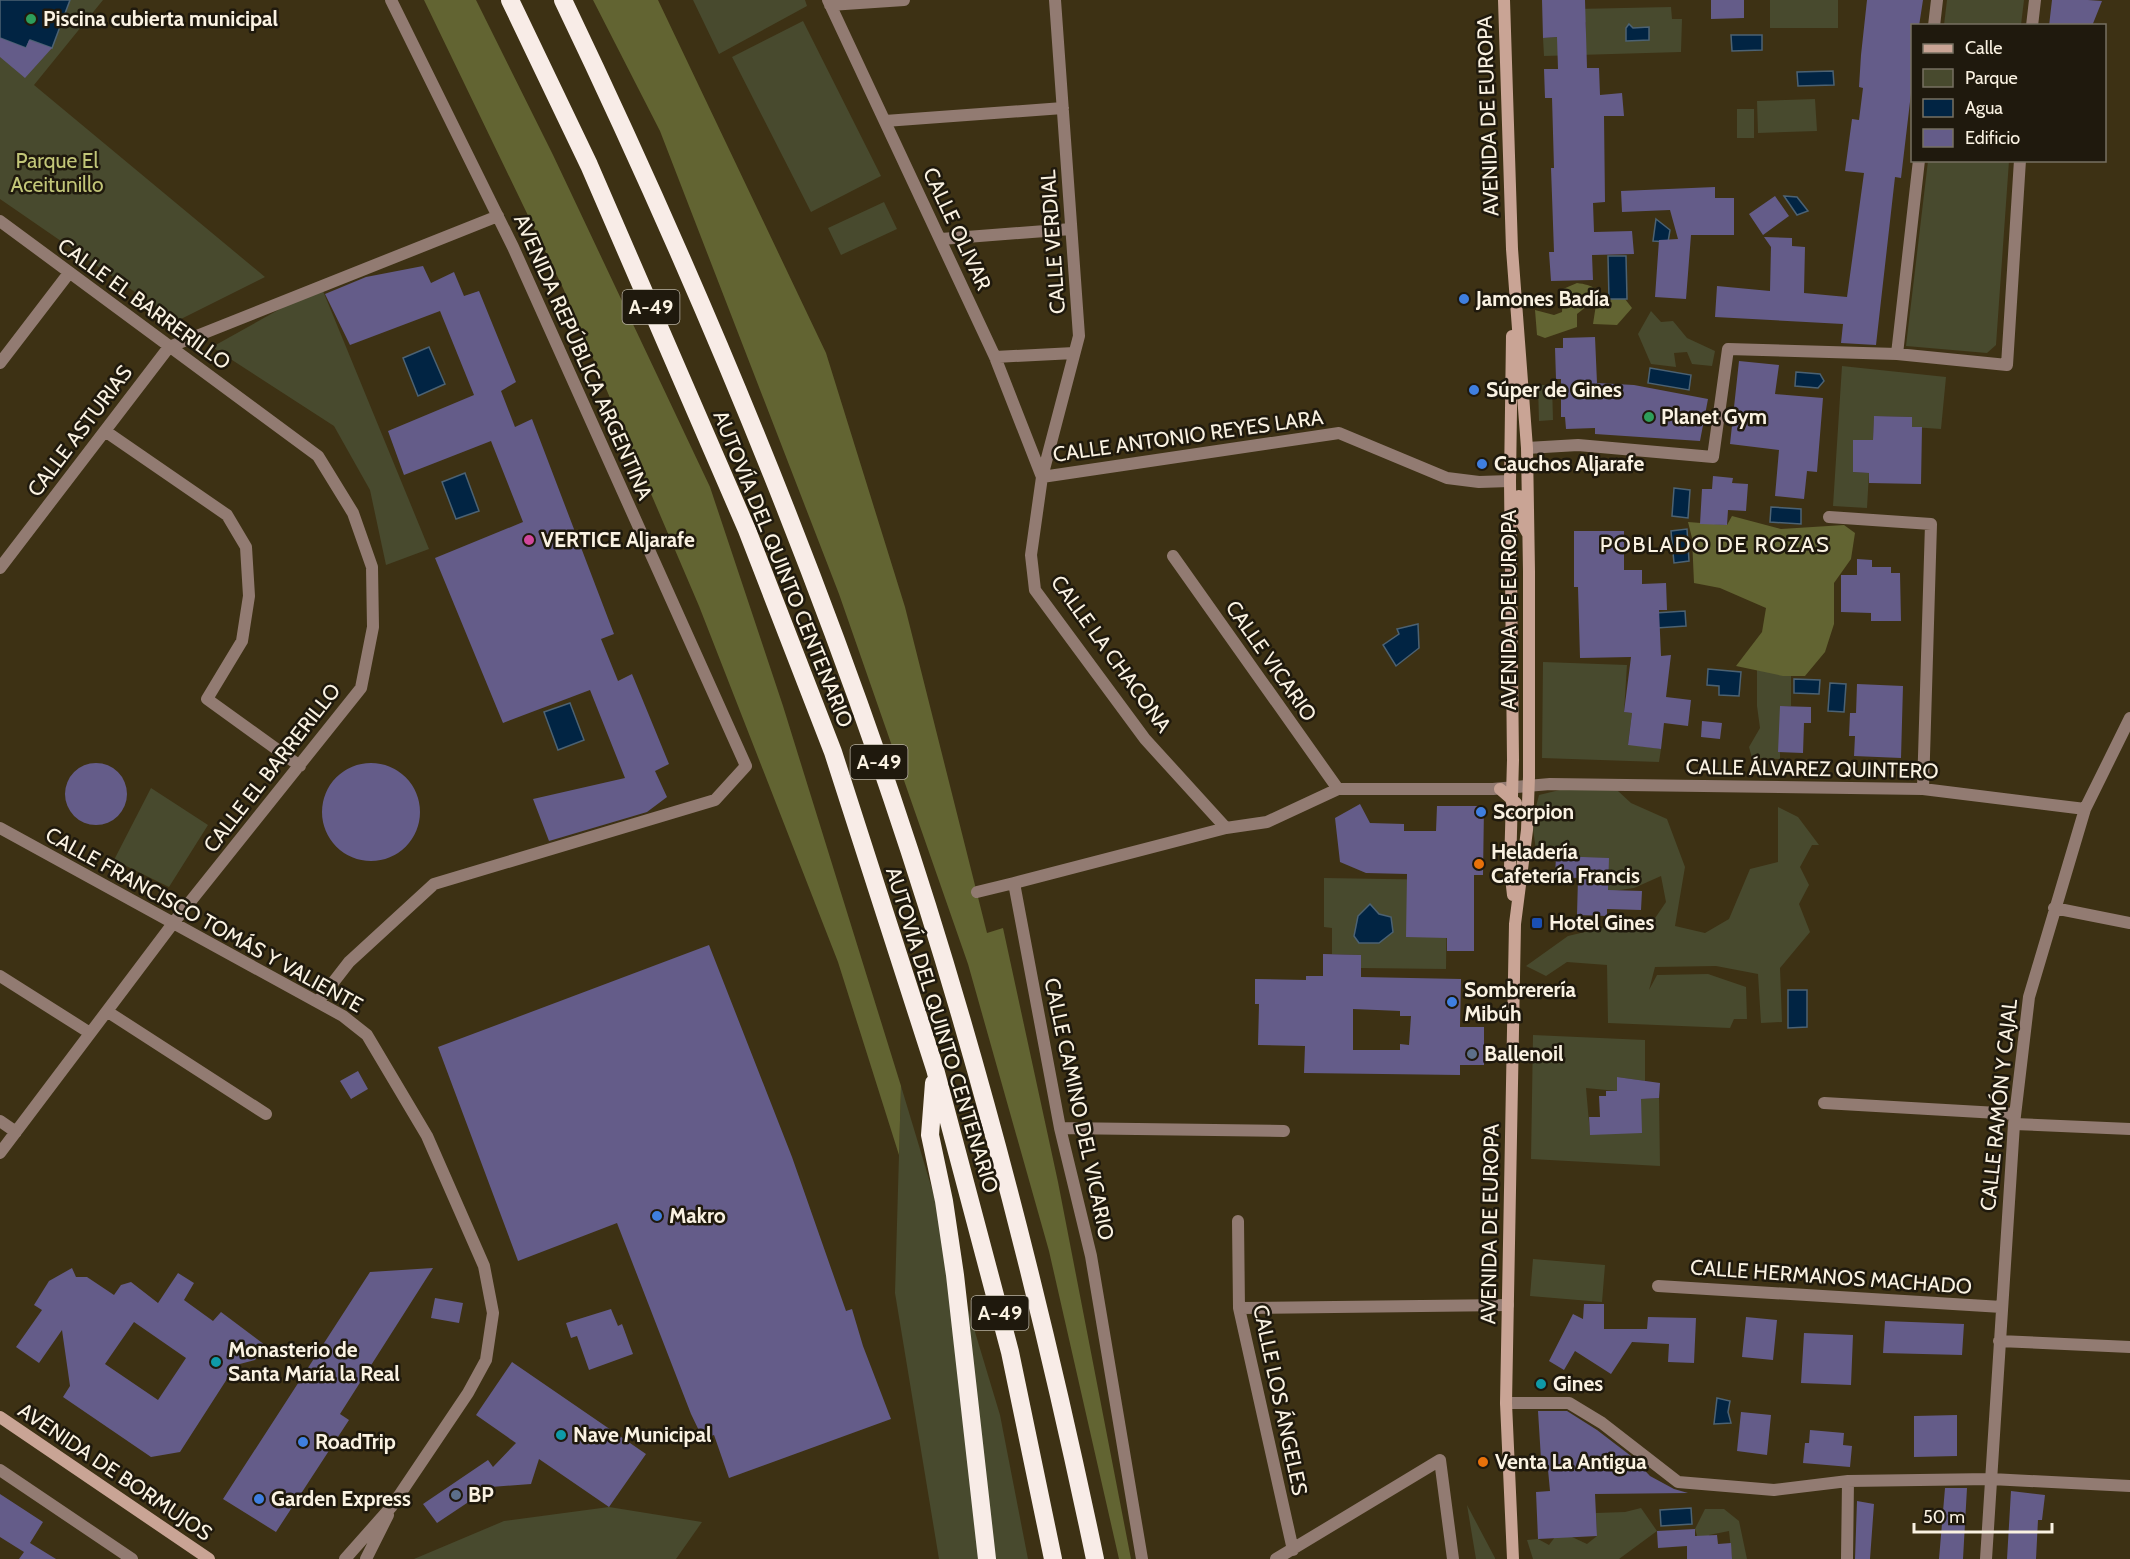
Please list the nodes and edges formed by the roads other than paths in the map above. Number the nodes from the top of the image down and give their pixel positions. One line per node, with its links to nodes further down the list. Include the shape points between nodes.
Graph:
1 (391, 0): 16 (street, AVENIDA REPÚBLICA ARGENTINA)
2 (510, 0): 56 (highway, AUTOVÍA DEL QUINTO CENTENARIO / A-49, via 589,165 747,530 832,752)
3 (563, 0): 87 (highway, AUTOVÍA DEL QUINTO CENTENARIO / A-49, via 626,132 791,520 893,802 974,1064 1025,1256)
4 (904, 0): 9 (street)
5 (1054, 0): 12 (street, CALLE VERDIAL)
6 (1504, 0): 21 (main road, AVENIDA DE EUROPA)
7 (1937, 0): 10 (street)
8 (2035, 0): 11 (street)
9 (829, 2): 13 (street, CALLE OLIVAR)
10 (1934, 24)
11 (2032, 24)
12 (1063, 108): 13 (street); 18 (street, CALLE VERDIAL)
13 (885, 121): 19 (street, CALLE OLIVAR)
14 (1919, 162): 24 (street)
15 (2020, 162): 24 (street, via 2007,366)
16 (498, 216): 22 (street); 53 (street, AVENIDA REPÚBLICA ARGENTINA, via 746,766 715,800 434,884 349,962)
17 (0, 221): 20 (street, CALLE EL BARRERILLO)
18 (1071, 229): 19 (street); 23 (street, CALLE VERDIAL, via 1079,336)
19 (941, 239): 25 (street, CALLE OLIVAR)
20 (69, 273): 22 (street, CALLE EL BARRERILLO); 26 (street)
21 (1514, 302): 28 (main road, AVENIDA DE EUROPA); 30 (main road, AVENIDA DE EUROPA)
22 (170, 347): 27 (street, CALLE ASTURIAS); 37 (street, CALLE EL BARRERILLO, via 318,456 353,513 372,567 373,627 361,688)
23 (1074, 353): 25 (street); 29 (street, CALLE VERDIAL)
24 (1897, 354): 28 (street, via 1728,349 1713,457 1578,445)
25 (995, 357): 29 (street, CALLE OLIVAR)
26 (0, 363)
27 (105, 431): 34 (street, CALLE ASTURIAS); 37 (street, via 227,516 246,547 249,596 242,641 207,699)
28 (1527, 448): 32 (main road, AVENIDA DE EUROPA)
29 (1042, 477): 30 (street, CALLE ANTONIO REYES LARA, via 1339,433 1447,478); 44 (street, CALLE LA CHACONA, via 1031,555 1035,590 1145,739)
30 (1510, 481): 32 (main road, via 1518,488 1520,520); 35 (main road, AVENIDA DE EUROPA)
31 (1829, 517): 40 (street, via 1931,524)
32 (1529, 535): 38 (main road, AVENIDA DE EUROPA)
33 (1173, 555): 39 (street, CALLE VICARIO)
34 (0, 568)
35 (1513, 621): 38 (main road, via 1521,642 1521,771); 41 (main road, AVENIDA DE EUROPA)
36 (2130, 718): 42 (street, CALLE RAMÓN Y CAJAL)
37 (300, 766): 50 (street, CALLE EL BARRERILLO)
38 (1532, 782): 40 (street, CALLE ÁLVAREZ QUINTERO); 41 (street, CALLE ÁLVAREZ QUINTERO); 45 (main road, AVENIDA DE EUROPA)
39 (1338, 789): 41 (street, CALLE ÁLVAREZ QUINTERO); 44 (street, via 1267,822)
40 (1923, 789): 42 (street, CALLE ÁLVAREZ QUINTERO)
41 (1508, 792): 45 (main road, via 1518,804); 49 (main road, AVENIDA DE EUROPA)
42 (2085, 809): 48 (street, CALLE RAMÓN Y CAJAL)
43 (0, 828): 50 (street, CALLE FRANCISCO TOMÁS Y VALIENTE)
44 (1226, 828): 46 (street)
45 (1519, 881): 49 (main road, AVENIDA DE EUROPA)
46 (1014, 883): 47 (street); 61 (street, CALLE CAMINO DEL VICARIO)
47 (977, 892)
48 (2054, 908): 51 (street); 59 (street, CALLE RAMÓN Y CAJAL, via 2029,997)
49 (1516, 917): 68 (main road, AVENIDA DE EUROPA)
50 (174, 922): 53 (street, CALLE FRANCISCO TOMÁS Y VALIENTE); 54 (street, CALLE EL BARRERILLO)
51 (2130, 923)
52 (0, 976): 55 (street)
53 (318, 1002): 79 (street, CALLE FRANCISCO TOMÁS Y VALIENTE, via 367,1035 427,1136 484,1266 493,1313 486,1360 445,1431)
54 (108, 1012): 55 (street, CALLE EL BARRERILLO); 58 (street)
55 (90, 1033): 64 (street, CALLE EL BARRERILLO)
56 (935, 1070): 85 (highway, via 930,1135 955,1275); 86 (highway, AUTOVÍA DEL QUINTO CENTENARIO / A-49, via 1010,1352)
57 (1824, 1103): 59 (street)
58 (266, 1114)
59 (2014, 1119): 62 (street); 69 (street, CALLE RAMÓN Y CAJAL)
60 (0, 1121): 64 (street)
61 (1060, 1128): 63 (street); 88 (street, CALLE CAMINO DEL VICARIO, via 1090,1256)
62 (2130, 1130)
63 (1284, 1131)
64 (15, 1132): 65 (street, CALLE EL BARRERILLO)
65 (0, 1153)
66 (1238, 1221): 70 (street, CALLE LOS ÁNGELES)
67 (1658, 1286): 69 (street, CALLE HERMANOS MACHADO)
68 (1508, 1305): 70 (street); 73 (main road, AVENIDA DE EUROPA)
69 (2001, 1307): 71 (street, CALLE RAMÓN Y CAJAL)
70 (1239, 1308): 80 (street, CALLE LOS ÁNGELES)
71 (1999, 1341): 72 (street); 76 (street, CALLE RAMÓN Y CAJAL)
72 (2130, 1347)
73 (1506, 1403): 77 (street, via 1569,1403 1602,1423 1678,1482 1774,1490); 91 (main road, AVENIDA DE EUROPA)
74 (0, 1418): 82 (main road, AVENIDA DE BORMUJOS)
75 (0, 1470): 81 (street)
76 (1991, 1479): 77 (street); 78 (street); 93 (street, CALLE RAMÓN Y CAJAL)
77 (1848, 1481): 92 (street)
78 (2130, 1486)
79 (393, 1506): 83 (street, CALLE FRANCISCO TOMÁS Y VALIENTE); 84 (street, CALLE FRANCISCO TOMÁS Y VALIENTE)
80 (1293, 1550): 89 (street); 90 (street, via 1440,1460)
81 (132, 1559)
82 (209, 1559)
83 (345, 1559)
84 (366, 1559)
85 (987, 1559)
86 (1053, 1559)
87 (1095, 1559)
88 (1142, 1559)
89 (1276, 1559)
90 (1453, 1559)
91 (1513, 1559)
92 (1847, 1559)
93 (1986, 1559)

